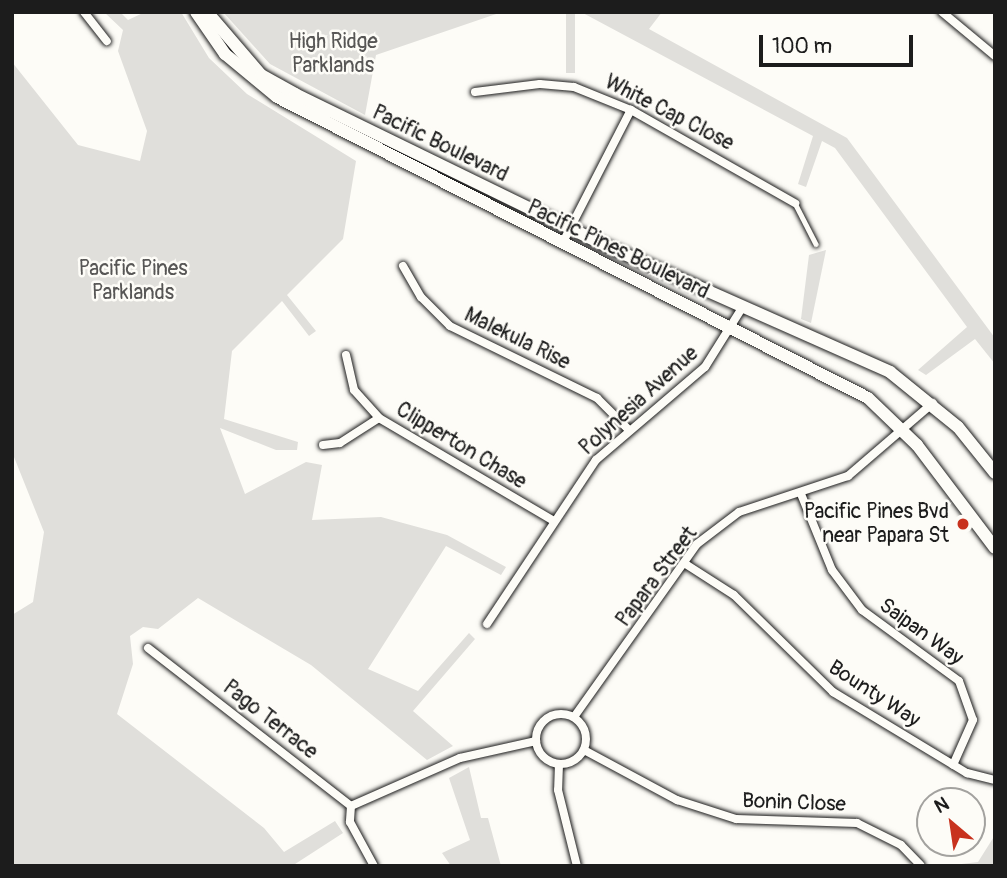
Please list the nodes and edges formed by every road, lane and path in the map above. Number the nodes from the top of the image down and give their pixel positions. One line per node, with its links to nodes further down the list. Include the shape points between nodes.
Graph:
1 (84, 12): 4 (street)
2 (942, 12): 5 (street)
3 (200, 14): 9 (main road, Pacific Boulevard, via 261,75); 11 (main road, Pacific Pines Boulevard, via 225,54 277,97)
4 (107, 41)
5 (995, 56)
6 (475, 93): 7 (street, White Cap Close, via 540,83 573,87)
7 (631, 110): 8 (street, White Cap Close); 9 (street)
8 (795, 203): 10 (lane)
9 (570, 229): 11 (street); 13 (main road, Pacific Boulevard)
10 (816, 244)
11 (561, 245): 14 (main road, Pacific Pines Boulevard)
12 (403, 266): 19 (street, Malekula Rise, via 421,297 450,326 597,398)
13 (742, 308): 14 (street, Polynesia Avenue); 16 (main road, Pacific Boulevard, via 890,372)
14 (733, 326): 18 (main road, Pacific Pines Boulevard, via 834,376); 19 (street, Polynesia Avenue, via 689,383)
15 (346, 355): 17 (street, Clipperton Chase, via 354,390)
16 (933, 403): 18 (street, Papara Street); 21 (main road, Pacific Boulevard)
17 (379, 418): 20 (street, via 340,443); 23 (street, Clipperton Chase)
18 (902, 429): 22 (street, Papara Street, via 848,476); 24 (main road, Pacific Pines Boulevard)
19 (629, 430): 23 (street, Polynesia Avenue, via 596,460)
20 (323, 445)
21 (995, 473)
22 (801, 494): 25 (street, Papara Street, via 739,512 697,544); 32 (street, Saipan Way, via 832,570 854,601 959,681 973,720)
23 (552, 520): 26 (street, Polynesia Avenue)
24 (995, 548)
25 (684, 564): 28 (street, Papara Street); 32 (street, Bounty Way, via 742,602 832,692)
26 (487, 624)
27 (148, 648): 34 (street, Pago Terrace)
28 (574, 717): 29 (street, via 548,718); 30 (street, via 586,732)
29 (536, 741): 31 (street, via 544,757); 34 (street, via 460,758)
30 (584, 750): 31 (street); 35 (street, Bonin Close, via 677,800 726,816 857,823 901,845)
31 (559, 764): 37 (street, via 558,790)
32 (953, 765): 33 (street, Bounty Way)
33 (995, 780)
34 (351, 807): 36 (street, via 350,822)
35 (920, 865)
36 (374, 866)
37 (577, 866)

